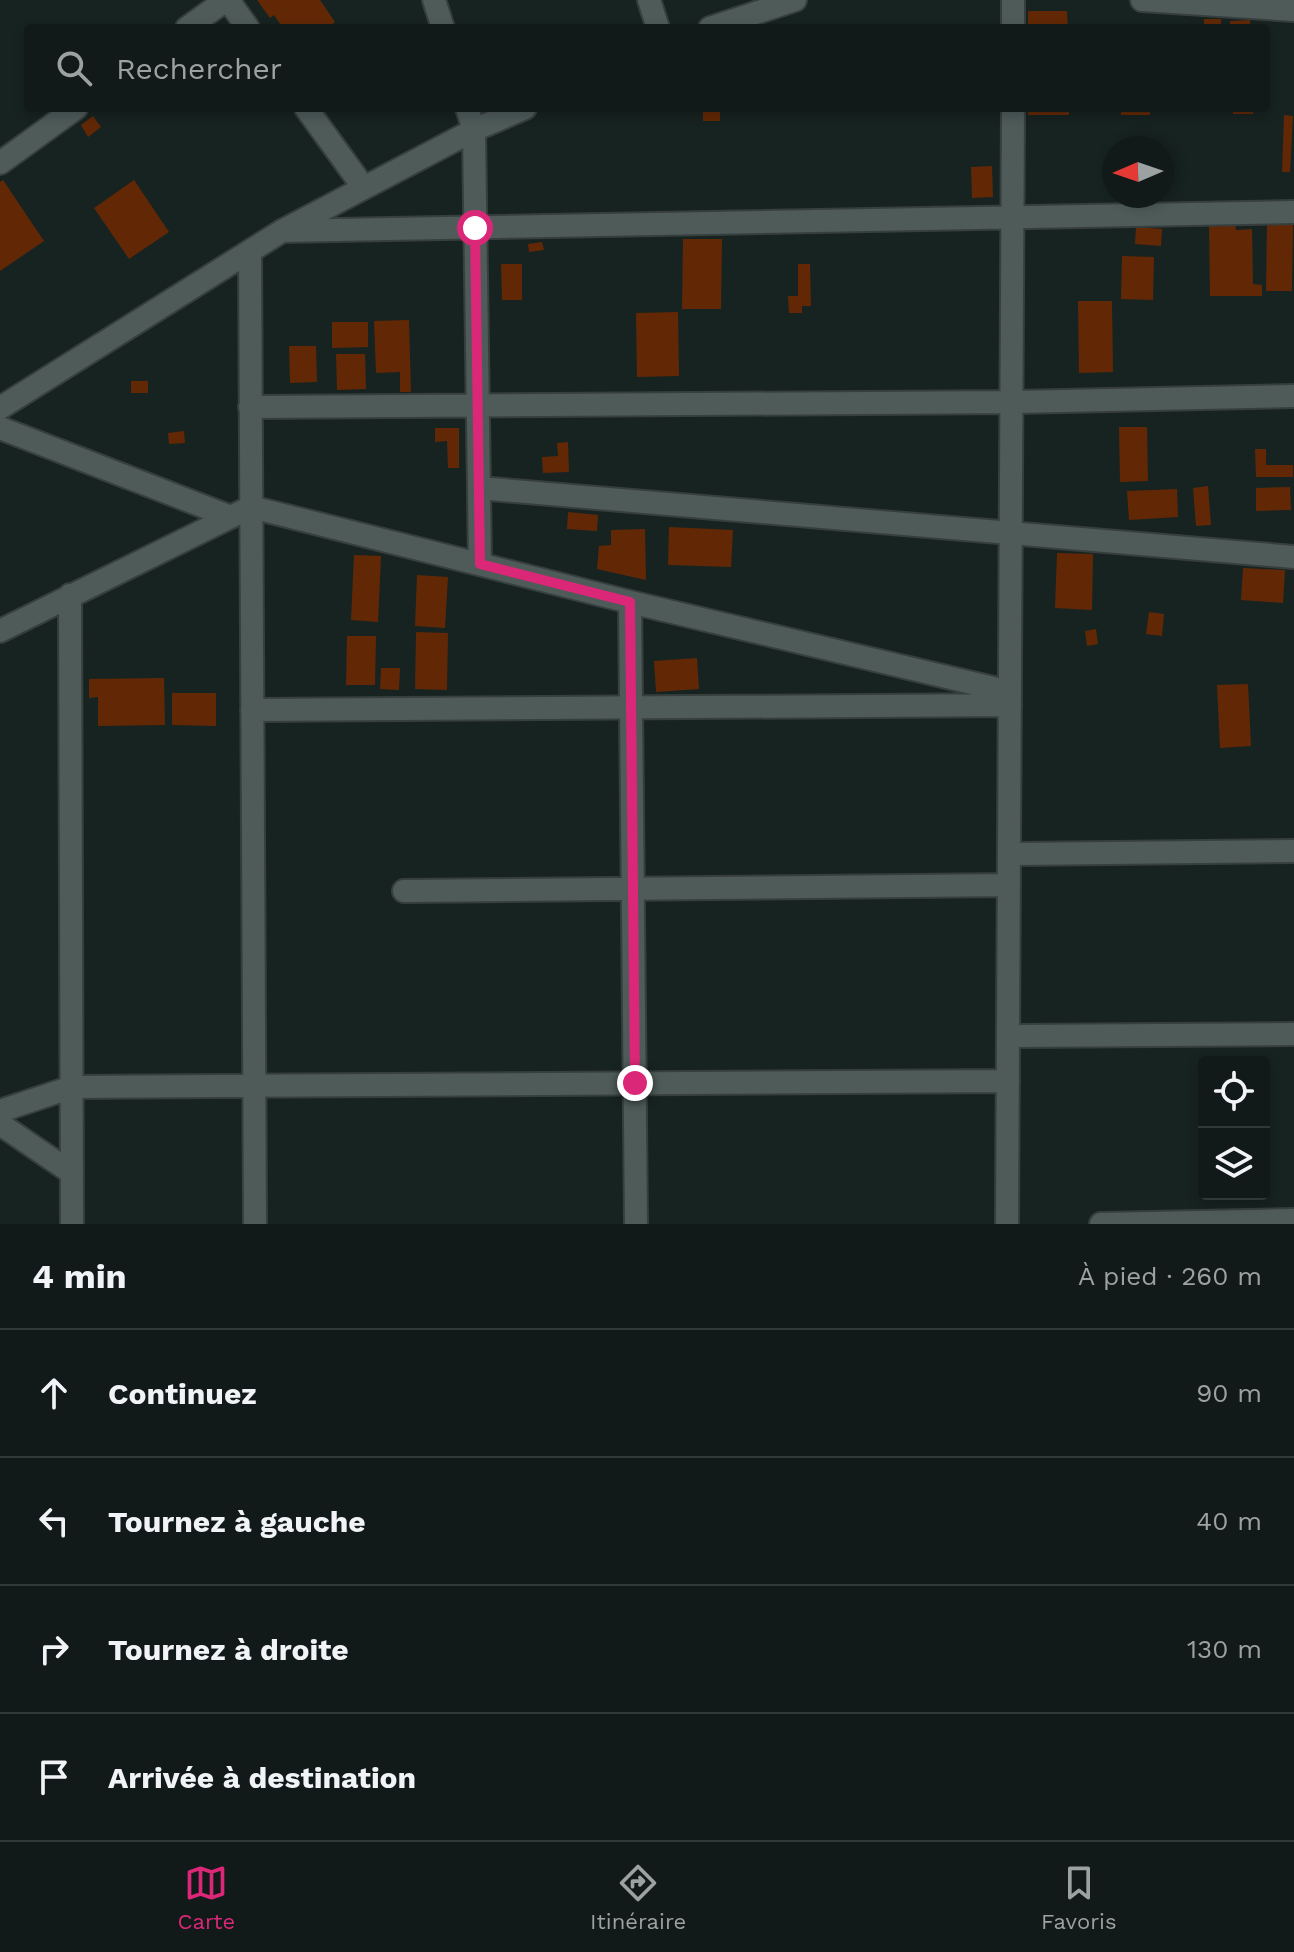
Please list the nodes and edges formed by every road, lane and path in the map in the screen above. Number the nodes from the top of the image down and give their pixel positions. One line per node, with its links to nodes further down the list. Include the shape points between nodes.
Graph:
1 (227, 0): 8 (street); 9 (street)
2 (434, 0): 10 (street)
3 (649, 0): 11 (street)
4 (795, 0): 12 (street)
5 (1013, 0): 13 (street)
6 (1142, 0): 7 (street)
7 (1294, 10)
8 (193, 24)
9 (245, 24)
10 (442, 24)
11 (657, 24)
12 (722, 24)
13 (1013, 24)
14 (70, 112): 20 (street)
15 (309, 112): 21 (street)
16 (468, 112): 19 (street)
17 (516, 112): 19 (street)
18 (1013, 112): 23 (street)
19 (474, 130): 21 (street); 24 (street)
20 (0, 163)
21 (364, 188): 25 (street)
22 (1294, 212): 23 (street)
23 (1012, 218): 24 (street); 28 (street)
24 (475, 228): 25 (street); 29 (street)
25 (282, 231): 26 (street)
26 (250, 252): 30 (street); 31 (street)
27 (1294, 396): 28 (street)
28 (1011, 402): 29 (street); 35 (street)
29 (478, 405): 30 (street); 33 (street)
30 (250, 407): 34 (street)
31 (0, 408)
32 (0, 428): 34 (street)
33 (479, 488): 35 (street); 37 (street)
34 (241, 512): 37 (street); 38 (street); 43 (street)
35 (1010, 533): 36 (street); 41 (street)
36 (1294, 557)
37 (480, 564): 39 (street)
38 (70, 595): 40 (street); 54 (street)
39 (630, 602): 41 (street); 42 (street)
40 (0, 631)
41 (1010, 699): 42 (street); 45 (street)
42 (632, 708): 43 (street); 47 (street)
43 (252, 710): 53 (street)
44 (1294, 851): 45 (street)
45 (1009, 854): 46 (street)
46 (1009, 885): 47 (street); 50 (street)
47 (633, 889): 48 (street); 52 (street)
48 (404, 891)
49 (1294, 1034): 50 (street)
50 (1008, 1036): 51 (street)
51 (1008, 1081): 52 (street); 62 (street)
52 (635, 1083): 53 (street); 61 (street)
53 (254, 1086): 54 (street); 60 (street)
54 (72, 1087): 55 (street); 57 (street)
55 (0, 1111)
56 (0, 1124): 57 (street)
57 (72, 1173): 59 (street)
58 (1294, 1220): 63 (street)
59 (72, 1224)
60 (255, 1224)
61 (636, 1224)
62 (1007, 1224)
63 (1101, 1224)

